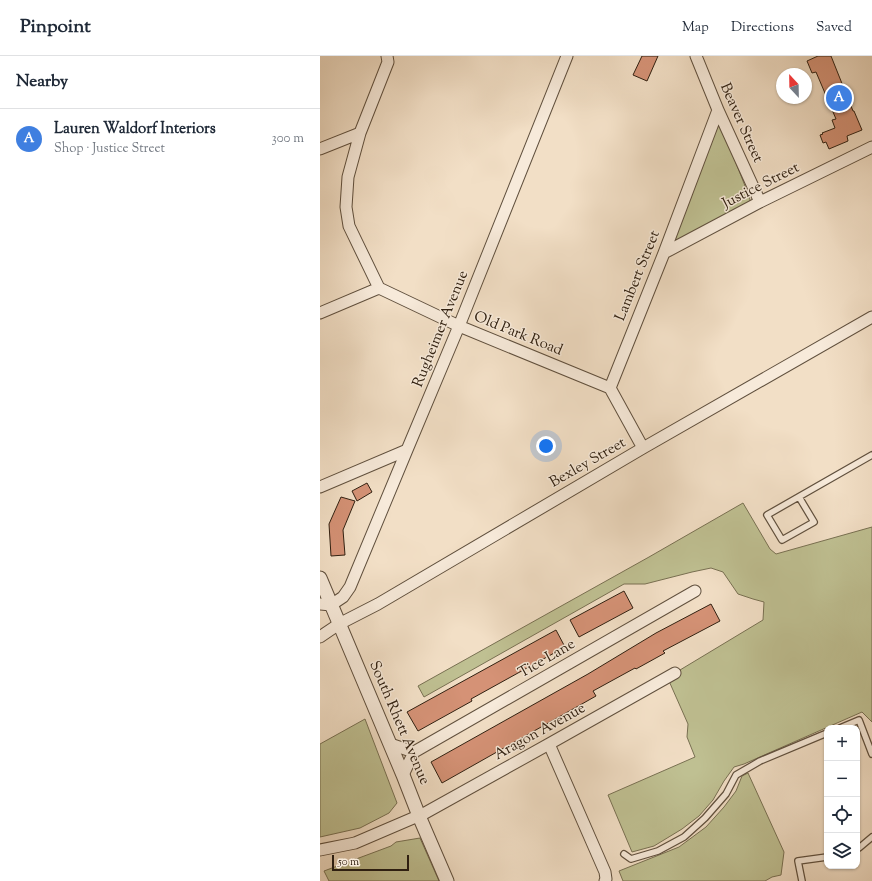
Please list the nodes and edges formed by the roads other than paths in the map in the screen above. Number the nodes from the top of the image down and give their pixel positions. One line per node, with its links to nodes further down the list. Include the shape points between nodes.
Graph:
1 (567, 56): 13 (street, Rugheimer Avenue)
2 (696, 56): 4 (street, Beaver Street)
3 (388, 58): 5 (street)
4 (718, 110): 8 (street, Beaver Street); 9 (street, Lambert Street)
5 (360, 133): 7 (street); 10 (street, via 348,177 346,207 349,226)
6 (872, 147): 8 (street, Justice Street)
7 (320, 149)
8 (760, 202): 9 (street, Justice Street)
9 (664, 253): 14 (street, Lambert Street)
10 (380, 288): 11 (street); 13 (street, Old Park Road)
11 (320, 313)
12 (872, 317): 15 (street, Bexley Street)
13 (459, 326): 14 (street, Old Park Road); 16 (street, Rugheimer Avenue)
14 (610, 388): 15 (street)
15 (643, 448): 23 (street, Bexley Street, via 378,604)
16 (406, 450): 18 (street); 22 (street, Rugheimer Avenue, via 350,587 343,597)
17 (872, 455): 19 (lane)
18 (320, 487)
19 (799, 496): 19 (lane, via 767,515 782,540 814,522)
20 (320, 578): 22 (street, South Rhett Avenue)
21 (695, 591): 30 (street, Tice Lane)
22 (326, 604): 23 (street, South Rhett Avenue)
23 (339, 624): 24 (street, Bexley Street); 28 (street, South Rhett Avenue)
24 (320, 637)
25 (675, 673): 29 (street, Aragon Avenue)
26 (847, 725): 31 (lane, via 859,720)
27 (824, 734): 37 (lane, via 736,775 726,794 706,818 684,837 658,851 631,859)
28 (390, 744): 30 (street); 32 (street, South Rhett Avenue)
29 (550, 744): 33 (street, Aragon Avenue); 40 (street, via 605,872)
30 (414, 752): 32 (street)
31 (872, 754)
32 (404, 775): 33 (street, South Rhett Avenue)
33 (419, 816): 36 (street, Aragon Avenue, via 355,843); 39 (street, South Rhett Avenue)
34 (872, 837): 35 (lane)
35 (860, 846)
36 (320, 850)
37 (624, 854)
38 (824, 857): 41 (lane, via 798,861)
39 (447, 881)
40 (605, 881)
41 (802, 881)

